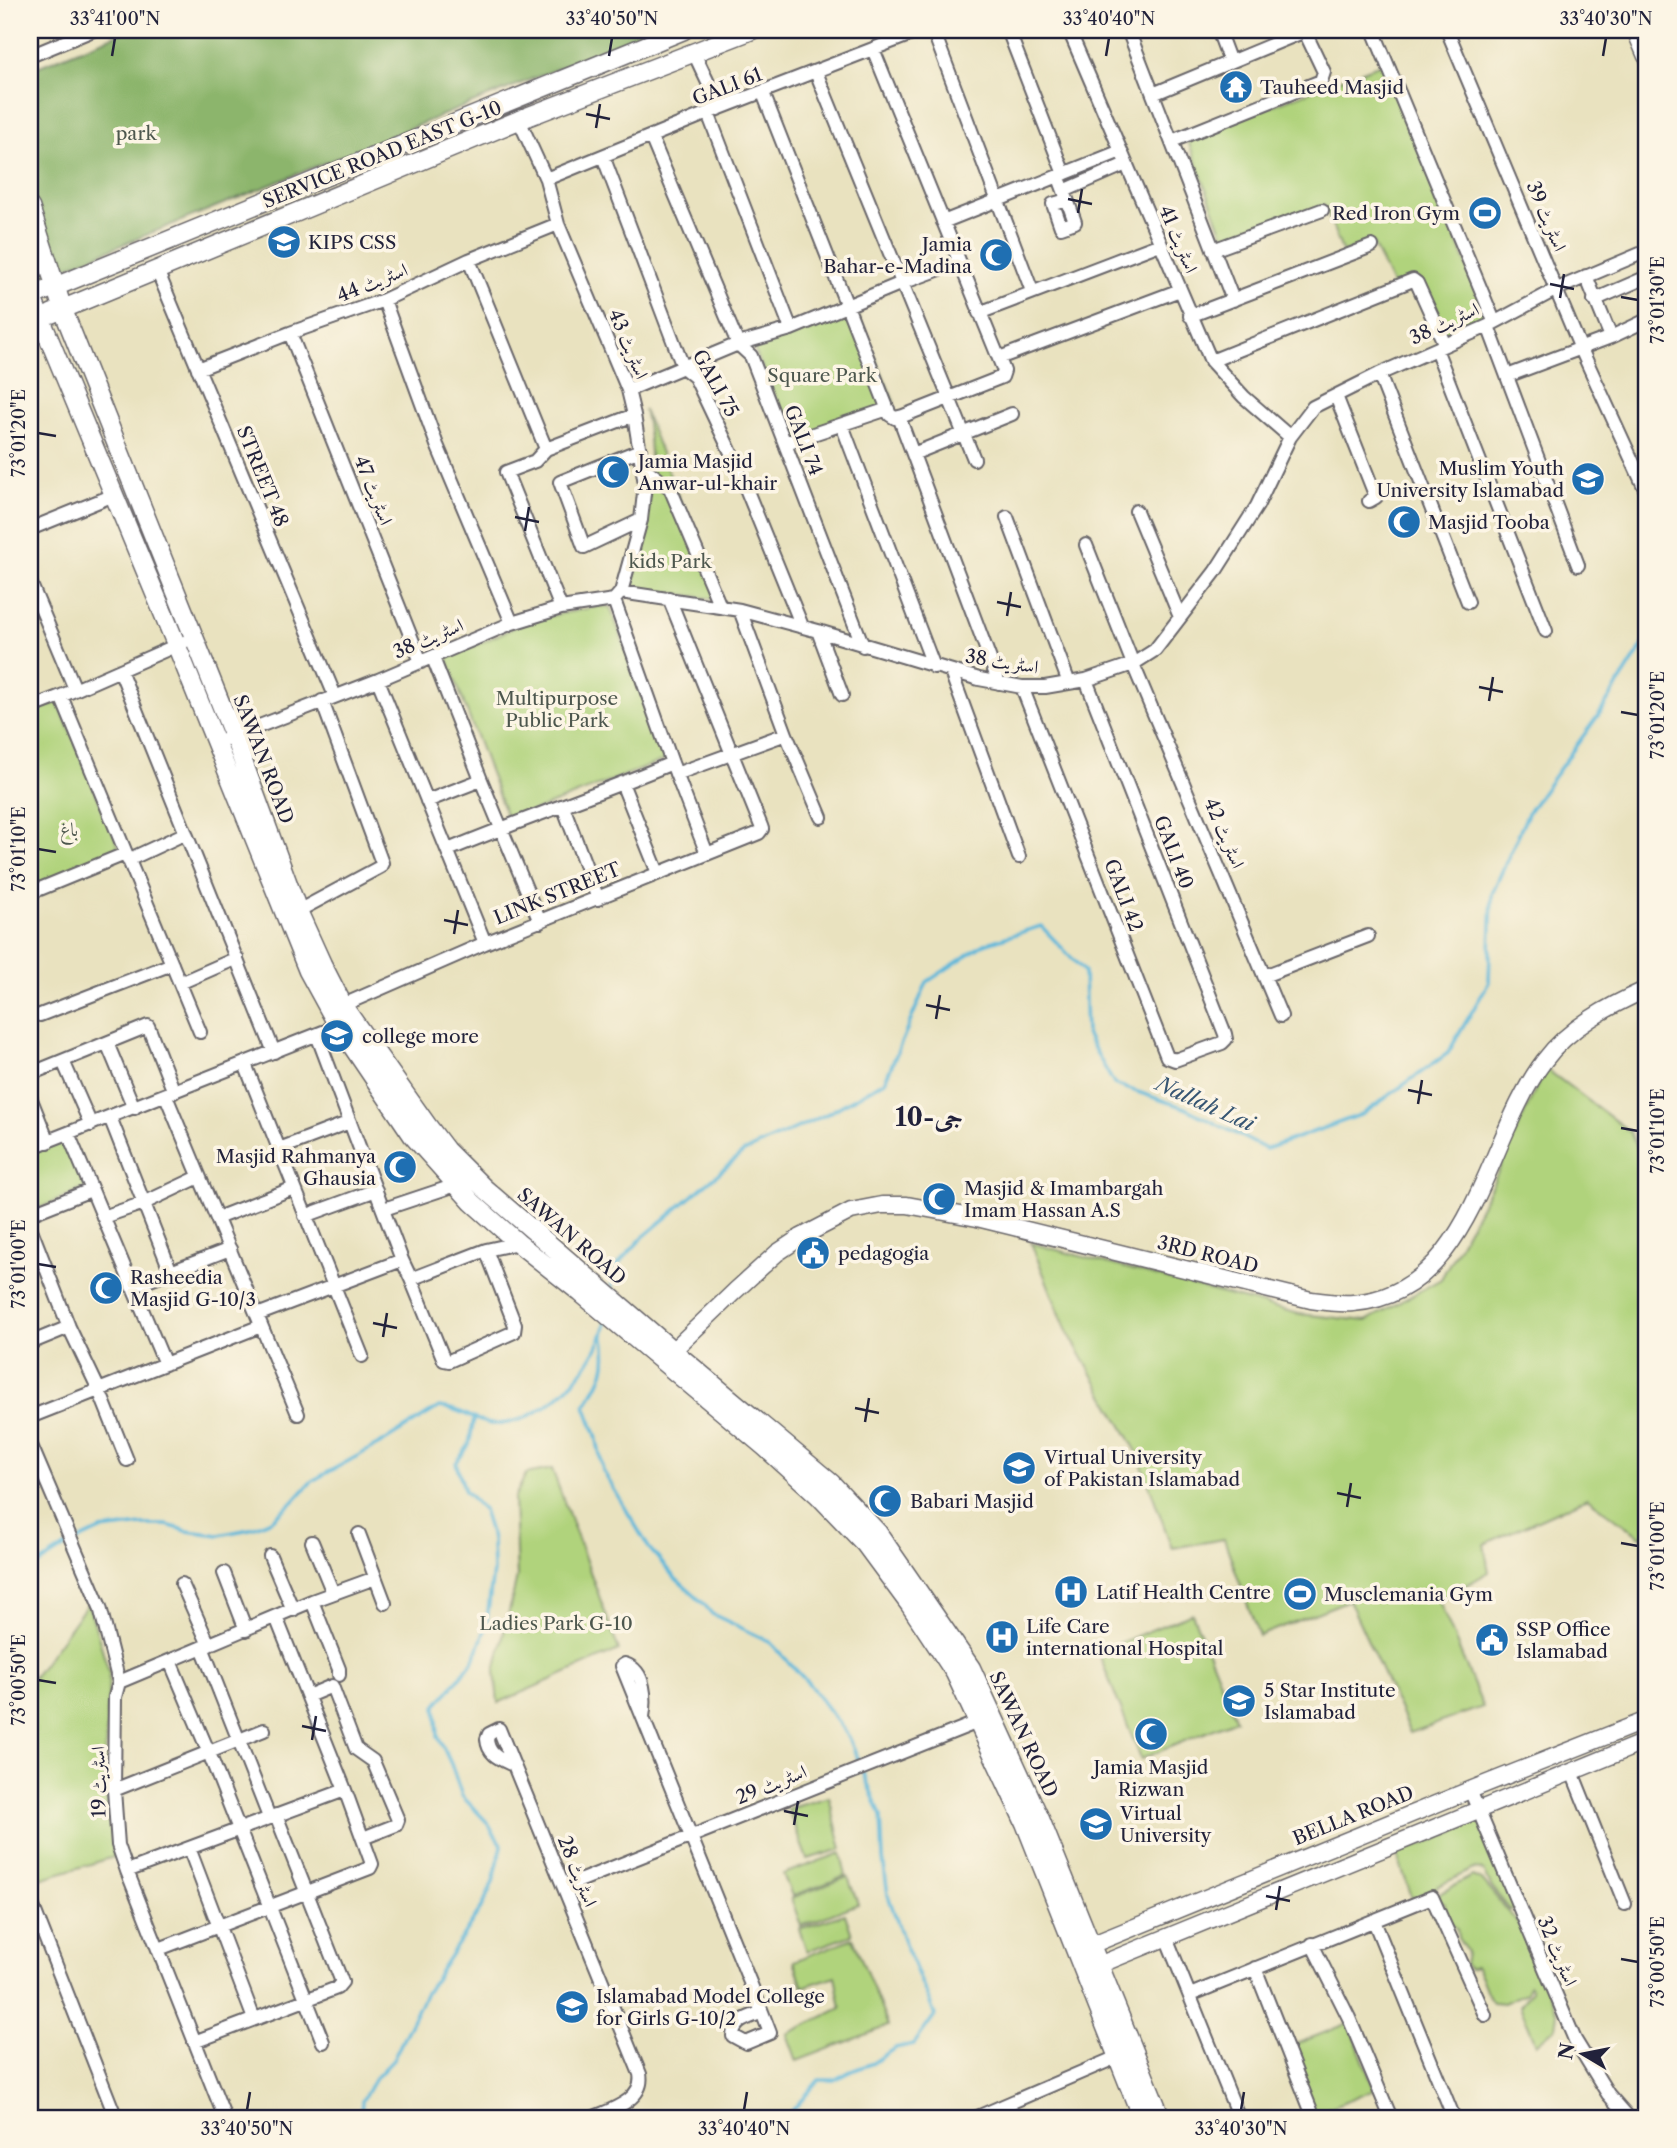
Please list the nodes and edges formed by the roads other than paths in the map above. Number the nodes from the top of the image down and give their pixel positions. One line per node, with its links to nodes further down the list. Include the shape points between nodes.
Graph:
1 (93, 30): 17 (street)
2 (684, 30): 46 (main road, SERVICE ROAD EAST G-10)
3 (752, 30): 16 (main road, SERVICE ROAD EAST G-10)
4 (922, 30): 14 (street, GALI 61)
5 (933, 30): 31 (street)
6 (1008, 30): 29 (street)
7 (1069, 30): 28 (street, اسٹریٹ 41)
8 (1128, 30): 22 (street)
9 (1218, 30): 19 (street)
10 (1304, 30): 19 (street); 26 (street, via 1324,72 1321,81)
11 (1373, 30): 60 (street)
12 (1447, 30): 48 (street, اسٹریٹ 39)
13 (1636, 30): 18 (main road)
14 (889, 36): 15 (street, GALI 61)
15 (873, 49): 20 (street, GALI 61); 34 (street)
16 (694, 53): 23 (street); 24 (main road, SERVICE ROAD EAST G-10)
17 (30, 56)
18 (1647, 56)
19 (1230, 62): 22 (street)
20 (816, 72): 21 (street, GALI 61); 45 (street)
21 (763, 93): 23 (street, GALI 61); 54 (street)
22 (1153, 94): 26 (street)
23 (714, 111): 25 (street, GALI 61); 61 (street)
24 (519, 120): 30 (street, اسٹریٹ 43); 42 (main road, SERVICE ROAD EAST G-10)
25 (652, 137): 27 (street, GALI 61); 64 (street, GALI 74)
26 (1171, 142): 38 (street)
27 (603, 156): 30 (street, GALI 61); 69 (street, GALI 75)
28 (1123, 157): 29 (street); 29 (street, via 1065,195); 36 (street, اسٹریٹ 41)
29 (1061, 175): 31 (street)
30 (546, 179): 35 (street, اسٹریٹ 43)
31 (997, 201): 34 (street); 49 (street)
32 (30, 207): 46 (main road, SAWAN ROAD)
33 (1322, 210): 38 (street)
34 (943, 222): 41 (street)
35 (558, 224): 40 (street, اسٹریٹ 44); 73 (street, اسٹریٹ 43)
36 (1160, 244): 47 (street, اسٹریٹ 41); 49 (street)
37 (1372, 246): 52 (street)
38 (1213, 250): 52 (street)
39 (1647, 251): 43 (street, اسٹریٹ 38)
40 (469, 260): 51 (street, اسٹریٹ 44); 83 (street)
41 (959, 262): 45 (street); 56 (street)
42 (157, 270): 55 (main road, SERVICE ROAD EAST G-10); 70 (street, STREET 48)
43 (1586, 276): 48 (street, اسٹریٹ 38); 53 (street)
44 (1647, 277): 53 (street)
45 (902, 283): 54 (street); 75 (street)
46 (55, 286): 50 (main road, SERVICE ROAD EAST G-10); 55 (main road, SAWAN ROAD)
47 (1180, 289): 57 (street, اسٹریٹ 41); 67 (street)
48 (1557, 289): 60 (street, اسٹریٹ 38); 66 (street, اسٹریٹ 39)
49 (1032, 291): 56 (street)
50 (30, 295): 58 (main road, SAWAN ROAD)
51 (384, 300): 62 (street, اسٹریٹ 44); 105 (street, via 437,445)
52 (1233, 300): 57 (street)
53 (1594, 300): 63 (street)
54 (847, 305): 61 (street); 76 (street)
55 (63, 310): 58 (main road, SERVICE ROAD EAST G-10); 109 (main road, SAWAN ROAD)
56 (979, 313): 67 (street)
57 (1190, 316): 68 (street, اسٹریٹ 41)
58 (35, 320): 89 (main road, SAWAN ROAD)
59 (1647, 320): 63 (street)
60 (1491, 323): 65 (street, اسٹریٹ 38); 72 (street)
61 (791, 329): 64 (street)
62 (290, 333): 70 (street, اسٹریٹ 44); 112 (street, اسٹریٹ 47)
63 (1611, 337): 66 (street)
64 (738, 344): 69 (street); 82 (street, GALI 74, via 751,356)
65 (1441, 347): 68 (street, via 1413,280); 71 (street, اسٹریٹ 38); 108 (street)
66 (1581, 349): 72 (street); 88 (street, اسٹریٹ 39)
67 (999, 358): 75 (street, via 1002,377)
68 (1211, 361): 81 (street, اسٹریٹ 41)
69 (684, 368): 73 (street); 106 (street, GALI 75, via 695,377 734,460)
70 (198, 369): 125 (street, STREET 48)
71 (1379, 374): 74 (street, اسٹریٹ 38); 100 (street)
72 (1507, 376): 96 (street)
73 (628, 390): 78 (street, اسٹریٹ 43)
74 (1336, 396): 81 (street, اسٹریٹ 38, via 1313,407); 90 (street, via 1376,497)
75 (949, 399): 76 (street); 80 (street)
76 (893, 414): 79 (street); 85 (street)
77 (1012, 414): 80 (street)
78 (634, 415): 83 (street); 84 (street, اسٹریٹ 43)
79 (842, 425): 82 (street); 114 (street)
80 (963, 433): 85 (street); 86 (street)
81 (1290, 438): 104 (street, اسٹریٹ 38, via 1257,506)
82 (785, 440): 111 (street, GALI 74)
83 (546, 449): 102 (street, via 535,461 506,472)
84 (640, 450): 87 (street, اسٹریٹ 43); 93 (street, via 560,484 584,547)
85 (913, 454): 119 (street)
86 (974, 459)
87 (643, 467): 93 (street, اسٹریٹ 43); 101 (street, via 670,488)
88 (1647, 493)
89 (114, 495): 94 (street); 110 (main road, SAWAN ROAD)
90 (1369, 501)
91 (1136, 511): 104 (street)
92 (1007, 517): 120 (street)
93 (640, 520): 98 (street, اسٹریٹ 43)
94 (30, 529)
95 (1086, 545): 113 (street, اسٹریٹ 42)
96 (1578, 565)
97 (30, 582): 122 (street)
98 (617, 596): 99 (street, اسٹریٹ 38); 102 (street, اسٹریٹ 38); 131 (street)
99 (669, 598): 101 (street, اسٹریٹ 38); 130 (street)
100 (1468, 602)
101 (720, 606): 103 (street, اسٹریٹ 38)
102 (561, 608): 105 (street, اسٹریٹ 38)
103 (740, 610): 106 (street, اسٹریٹ 38); 127 (street)
104 (1180, 617): 113 (street, اسٹریٹ 38, via 1155,650)
105 (512, 623): 112 (street, اسٹریٹ 38)
106 (802, 626): 107 (street, اسٹریٹ 38)
107 (818, 631): 111 (street, اسٹریٹ 38); 123 (street)
108 (1546, 631)
109 (194, 639): 110 (street); 128 (main road, SAWAN ROAD)
110 (176, 644): 115 (street); 129 (main road, SAWAN ROAD)
111 (863, 646): 114 (street, اسٹریٹ 38)
112 (427, 660): 117 (street, اسٹریٹ 38); 132 (street, اسٹریٹ 47)
113 (1133, 664): 118 (street, اسٹریٹ 38); 152 (street, اسٹریٹ 42)
114 (934, 667): 116 (street, اسٹریٹ 38)
115 (120, 670): 122 (street); 138 (street)
116 (951, 672): 119 (street, اسٹریٹ 38); 142 (street)
117 (378, 680): 125 (street, اسٹریٹ 38); 134 (street)
118 (1086, 680): 120 (street, اسٹریٹ 38); 160 (street, GALI 40)
119 (999, 683): 121 (street, اسٹریٹ 38)
120 (1069, 683): 121 (street, اسٹریٹ 38)
121 (1022, 687): 160 (street, GALI 42, via 1167,1058 1175,1060)
122 (75, 689): 124 (street)
123 (842, 695)
124 (61, 696): 126 (street); 141 (street)
125 (329, 699): 128 (street, اسٹریٹ 38); 146 (street, STREET 48, via 383,863)
126 (30, 708)
127 (786, 734): 130 (street); 136 (street)
128 (234, 737): 129 (street, اسٹریٹ 38); 146 (main road, SAWAN ROAD)
129 (216, 743): 156 (main road, SAWAN ROAD, via 308,971)
130 (733, 754): 131 (street); 140 (street, LINK STREET, via 762,829)
131 (674, 768): 133 (street); 140 (street)
132 (481, 780): 134 (street); 137 (street, اسٹریٹ 47)
133 (622, 783): 135 (street); 143 (street)
134 (427, 801): 139 (street)
135 (563, 806): 137 (street); 145 (street)
136 (821, 817)
137 (501, 828): 139 (street); 147 (street, اسٹریٹ 47)
138 (186, 833): 141 (street); 150 (street)
139 (448, 850): 149 (street)
140 (707, 854): 143 (street, LINK STREET)
141 (126, 857): 144 (street); 151 (street)
142 (1019, 857)
143 (658, 873): 145 (street, LINK STREET)
144 (30, 893)
145 (598, 899): 147 (street, LINK STREET)
146 (298, 911): 156 (main road, SAWAN ROAD)
147 (540, 922): 149 (street, LINK STREET)
148 (1368, 936): 152 (street)
149 (485, 943): 156 (street, LINK STREET, via 350,1002)
150 (237, 958): 153 (street); 162 (street)
151 (172, 964): 153 (street); 155 (street)
152 (1264, 976): 157 (street, اسٹریٹ 42)
153 (180, 983): 158 (street)
154 (1647, 989): 202 (street, 3RD ROAD, via 1593,1017 1545,1058 1451,1242 1438,1262 1397,1292 1353,1303 1311,1300 977,1217 882,1205 850,1211 801,1237 760,1268)
155 (40, 1015)
156 (340, 1015): 159 (street, LINK STREET); 177 (main road, SAWAN ROAD, via 413,1136); 193 (main road, SAWAN ROAD, via 446,1150)
157 (1281, 1016)
158 (200, 1032)
159 (317, 1035): 162 (street, LINK STREET); 170 (street)
160 (1226, 1039)
161 (107, 1043): 163 (street); 166 (street, via 148,1026); 168 (street)
162 (274, 1052): 164 (street, LINK STREET)
163 (63, 1061): 165 (street); 171 (street)
164 (245, 1064): 166 (street, LINK STREET); 175 (street)
165 (30, 1074)
166 (170, 1094): 168 (street, LINK STREET); 176 (street)
167 (30, 1097): 173 (street)
168 (134, 1108): 169 (street, LINK STREET)
169 (110, 1117): 171 (street, LINK STREET); 181 (street)
170 (350, 1122): 175 (street); 180 (street)
171 (92, 1125): 172 (street, LINK STREET)
172 (68, 1133): 173 (street, LINK STREET); 179 (street)
173 (48, 1142): 174 (street, LINK STREET)
174 (30, 1148)
175 (279, 1149): 178 (street)
176 (200, 1177): 181 (street); 186 (street)
177 (456, 1185): 182 (street); 188 (main road, SAWAN ROAD)
178 (294, 1188): 184 (street); 186 (street)
179 (91, 1190): 183 (street); 185 (street)
180 (376, 1190): 182 (street); 184 (street)
181 (144, 1203): 185 (street); 194 (street)
182 (384, 1209): 192 (street)
183 (30, 1214)
184 (305, 1216): 197 (street)
185 (103, 1217): 196 (street)
186 (217, 1218): 189 (street)
187 (30, 1227): 191 (street)
188 (518, 1243): 190 (street); 193 (main road, SAWAN ROAD)
189 (230, 1249): 194 (street); 198 (street)
190 (486, 1250): 195 (street); 195 (street, via 514,1332 449,1361 442,1358)
191 (35, 1251): 199 (street)
192 (402, 1260): 195 (street); 197 (street)
193 (562, 1267): 202 (main road, SAWAN ROAD)
194 (171, 1272): 196 (street)
195 (411, 1279)
196 (132, 1287): 203 (street)
197 (333, 1287): 198 (street); 201 (street)
198 (259, 1321): 203 (street); 205 (street)
199 (69, 1327): 200 (street); 204 (street)
200 (30, 1343)
201 (362, 1356)
202 (667, 1356): 227 (main road, SAWAN ROAD, via 818,1494 865,1544)
203 (165, 1364): 204 (street)
204 (99, 1390): 206 (street); 208 (street)
205 (298, 1413)
206 (30, 1418)
207 (30, 1443): 224 (street, اسٹریٹ 19, via 100,1607)
208 (127, 1461)
209 (359, 1534): 213 (street)
210 (312, 1542): 215 (street)
211 (270, 1556): 218 (street)
212 (224, 1573): 220 (street)
213 (375, 1578): 215 (street); 217 (street)
214 (182, 1584): 221 (street)
215 (333, 1594): 216 (street)
216 (312, 1601): 218 (street); 223 (street)
217 (385, 1603)
218 (293, 1610): 219 (street)
219 (276, 1617): 220 (street); 225 (street)
220 (246, 1630): 221 (street)
221 (205, 1646): 222 (street); 231 (street)
222 (170, 1661): 224 (street); 235 (street)
223 (339, 1675)
224 (119, 1682): 239 (street, اسٹریٹ 19)
225 (308, 1696): 234 (street, via 332,1686); 236 (street)
226 (643, 1717): 246 (street)
227 (986, 1719): 246 (street, اسٹریٹ 29); 260 (main road, SAWAN ROAD, via 1024,1823)
228 (1647, 1720): 229 (street, BELLA ROAD)
229 (1624, 1729): 233 (street); 241 (street, BELLA ROAD)
230 (264, 1730): 231 (street)
231 (239, 1740): 235 (street); 243 (street)
232 (1647, 1741): 233 (street)
233 (1632, 1748): 238 (street)
234 (356, 1749): 236 (street); 245 (street, via 373,1761 398,1820 396,1825)
235 (209, 1753): 239 (street); 244 (street)
236 (334, 1760): 240 (street)
237 (513, 1765): 250 (street, اسٹریٹ 28, via 489,1749 489,1734 499,1729)
238 (1572, 1772): 242 (street); 254 (street)
239 (114, 1790): 248 (street, اسٹریٹ 19, via 118,1844)
240 (345, 1790): 243 (street); 245 (street)
241 (1470, 1790): 242 (street, اسٹریٹ 32); 249 (street, BELLA ROAD)
242 (1478, 1809): 252 (street); 272 (street, اسٹریٹ 32, via 1575,2040)
243 (272, 1816): 244 (street); 251 (street)
244 (239, 1829): 247 (street); 255 (street)
245 (363, 1838): 251 (street, via 370,1868)
246 (691, 1838): 250 (street, اسٹریٹ 29); 266 (street)
247 (189, 1848): 248 (street); 257 (street)
248 (127, 1871): 261 (street, اسٹریٹ 19)
249 (1258, 1877): 252 (street); 260 (street, BELLA ROAD)
250 (564, 1887): 275 (street, اسٹریٹ 28, via 642,2081 632,2098)
251 (307, 1891): 255 (street); 265 (street, via 342,1982)
252 (1265, 1896): 258 (street)
253 (30, 1899): 273 (street)
254 (1625, 1904)
255 (268, 1907): 257 (street); 265 (street)
256 (1374, 1921): 259 (street); 267 (street, via 1432,1897); 282 (street)
257 (219, 1927): 261 (street); 268 (street)
258 (1166, 1937): 262 (street); 264 (street)
259 (1312, 1944): 263 (street); 281 (street)
260 (1083, 1948): 262 (main road, SAWAN ROAD)
261 (159, 1949): 269 (street, اسٹریٹ 19)
262 (1091, 1968): 271 (main road, SAWAN ROAD); 278 (main road, SAWAN ROAD)
263 (1255, 1968): 264 (street); 280 (street)
264 (1190, 1995): 279 (street)
265 (305, 1999): 268 (street); 270 (street)
266 (762, 2012)
267 (1485, 2015)
268 (254, 2019): 269 (street)
269 (194, 2042): 274 (street, اسٹریٹ 19)
270 (323, 2042)
271 (1117, 2057): 276 (street); 277 (main road, SAWAN ROAD)
272 (1622, 2116)
273 (116, 2118)
274 (225, 2118)
275 (593, 2118)
276 (975, 2118)
277 (1142, 2118)
278 (1161, 2118)
279 (1239, 2118)
280 (1314, 2118)
281 (1391, 2118)
282 (1454, 2118)

